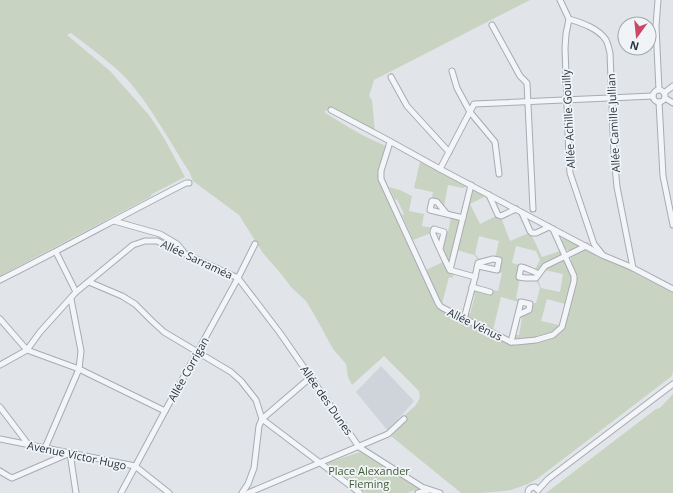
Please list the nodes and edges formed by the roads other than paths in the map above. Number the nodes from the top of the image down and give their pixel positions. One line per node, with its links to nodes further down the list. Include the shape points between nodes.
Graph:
1 (560, 0): 3 (street)
2 (658, 0): 8 (street, via 656,26)
3 (569, 19): 10 (street, Allée Camille Jullian, via 586,24 606,41 610,53); 11 (street, Allée Achille Gouilly, via 565,48)
4 (492, 25): 12 (street, via 520,76 527,83)
5 (452, 71): 16 (street, via 457,88)
6 (391, 77): 18 (street, via 407,106)
7 (673, 86): 8 (street)
8 (663, 94): 9 (street, via 656,91); 13 (street, via 662,101); 14 (street)
9 (653, 96): 10 (street); 13 (street, via 655,101)
10 (612, 97): 11 (street); 40 (street, Allée Camille Jullian, via 617,187)
11 (567, 99): 12 (street); 37 (street, Allée Achille Gouilly, via 570,173 594,244)
12 (528, 101): 16 (street, via 474,104); 25 (street)
13 (659, 102): 30 (street, via 663,176)
14 (673, 103)
15 (331, 110): 17 (street)
16 (470, 112): 18 (street); 20 (street, via 496,142)
17 (390, 142): 19 (street); 54 (street, Allée Vénus, via 381,179 440,306)
18 (449, 152): 19 (street)
19 (440, 169): 22 (street)
20 (499, 174)
21 (189, 183): 29 (street)
22 (471, 185): 23 (street); 28 (street)
23 (490, 195): 24 (street); 24 (street, via 498,215)
24 (516, 209): 26 (street)
25 (533, 209)
26 (522, 212): 31 (street); 31 (street, via 532,233)
27 (446, 214): 28 (street)
28 (462, 218): 41 (street)
29 (114, 221): 35 (street); 36 (street, via 160,234 177,244)
30 (673, 225)
31 (551, 228): 33 (street); 38 (street, Allée Vénus)
32 (255, 244): 44 (street, Allée Corrigan)
33 (586, 246): 37 (street); 38 (street)
34 (440, 249): 41 (street)
35 (56, 252): 45 (street); 49 (street)
36 (186, 254): 44 (street, Allée Sarraméa); 46 (street, Allée Sarraméa, via 157,241 140,242)
37 (602, 255): 40 (street)
38 (565, 256): 42 (street, via 545,266); 55 (street, Allée Vénus, via 574,281 562,327 553,335 536,340)
39 (478, 266): 43 (street)
40 (633, 268): 48 (street)
41 (450, 270): 43 (street)
42 (539, 274)
43 (475, 277): 47 (street)
44 (238, 278): 57 (street, Allée Corrigan); 60 (street, Allée des Dunes)
45 (0, 280)
46 (88, 282): 49 (street, Allée Sarraméa); 57 (street, via 135,304 164,332)
47 (472, 287): 50 (street); 54 (street)
48 (673, 289)
49 (76, 292): 51 (street, Allée Sarraméa)
50 (490, 292)
51 (71, 299): 56 (street, Allée Sarraméa); 59 (street, via 81,351)
52 (518, 314): 55 (street)
53 (0, 319): 56 (street)
54 (464, 319): 55 (street, Allée Vénus)
55 (511, 342)
56 (27, 350): 58 (street); 59 (street)
57 (198, 352): 63 (street, Allée Corrigan); 64 (street, via 242,381 256,400)
58 (0, 365)
59 (79, 369): 63 (street); 69 (street)
60 (311, 376): 64 (street); 68 (street, Allée des Dunes)
61 (673, 384): 75 (street, via 561,468)
62 (0, 407): 67 (street)
63 (165, 411): 72 (street, Allée Corrigan)
64 (262, 419): 71 (street); 79 (street, via 254,468)
65 (404, 420): 68 (street, via 388,434)
66 (0, 439): 67 (street, Avenue Victor Hugo)
67 (28, 444): 69 (street, Avenue Victor Hugo)
68 (359, 447): 71 (street); 74 (street, Allée des Dunes)
69 (45, 448): 70 (street, Avenue Victor Hugo)
70 (70, 453): 72 (street, Avenue Victor Hugo); 73 (street, via 12,478); 76 (street)
71 (320, 464): 80 (street); 81 (street)
72 (135, 466): 77 (street, Allée Corrigan); 78 (street, Avenue Victor Hugo)
73 (0, 471)
74 (430, 490): 82 (street); 83 (street, Allée des Dunes)
75 (538, 491): 84 (street, via 535,487)
76 (76, 493)
77 (121, 493)
78 (169, 493)
79 (242, 493)
80 (248, 493)
81 (360, 493)
82 (418, 493)
83 (440, 493)
84 (528, 493)

